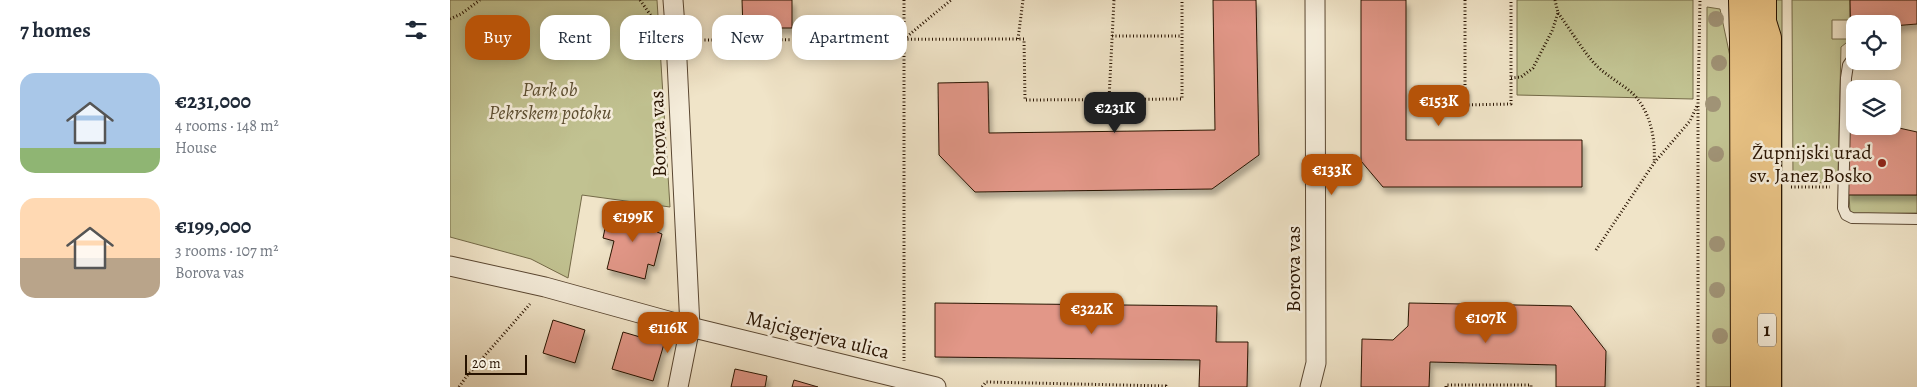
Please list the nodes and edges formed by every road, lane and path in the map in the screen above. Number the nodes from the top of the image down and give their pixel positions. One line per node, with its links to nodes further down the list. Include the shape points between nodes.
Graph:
1 (480, 0): 21 (path)
2 (640, 0): 18 (path)
3 (673, 0): 19 (street, Borova vas)
4 (904, 0): 20 (path)
5 (951, 0): 24 (path)
6 (1023, 0): 28 (path)
7 (1114, 0): 22 (path)
8 (1182, 0): 23 (path)
9 (1315, 0): 50 (street, Borova vas, via 1316,363)
10 (1465, 0): 33 (path, via 1466,105 1511,104)
11 (1511, 0): 33 (path)
12 (1555, 0): 17 (path)
13 (1700, 0): 35 (path)
14 (1743, 0): 54 (main road, 1)
15 (1762, 0): 25 (main road, via 1762,22)
16 (1772, 0): 25 (main road, 1, via 1772,23)
17 (1558, 13): 33 (path, via 1532,68 1521,77); 36 (path, via 1594,63 1642,104 1655,147)
18 (651, 15)
19 (674, 15)
20 (904, 15)
21 (450, 19)
22 (1112, 36): 23 (path); 34 (path)
23 (1182, 36): 34 (path, via 1182,99)
24 (907, 37)
25 (1767, 38): 55 (main road, 1)
26 (792, 39): 29 (path)
27 (907, 39): 28 (path)
28 (1018, 39): 34 (path, via 1024,39 1025,100)
29 (702, 40)
30 (677, 60): 43 (street, Borova vas)
31 (904, 60): 44 (path)
32 (1847, 70): 38 (lane)
33 (1511, 78)
34 (1108, 99)
35 (1698, 104): 36 (path, via 1690,121); 53 (path)
36 (1654, 163): 40 (path)
37 (1788, 186): 38 (path)
38 (1843, 187): 39 (lane, via 1843,208 1852,218)
39 (1917, 219)
40 (1596, 250)
41 (450, 266): 42 (street, Majcigerjeva ulica)
42 (545, 286): 43 (street, Majcigerjeva ulica); 45 (path)
43 (690, 327): 44 (street, Majcigerjeva ulica); 46 (street)
44 (904, 379): 47 (street, Majcigerjeva ulica)
45 (459, 387)
46 (678, 387)
47 (936, 387)
48 (982, 387): 49 (path, via 986,382)
49 (1166, 387)
50 (1310, 387)
51 (1446, 387): 52 (path)
52 (1531, 387)
53 (1698, 387)
54 (1745, 387)
55 (1766, 387)

